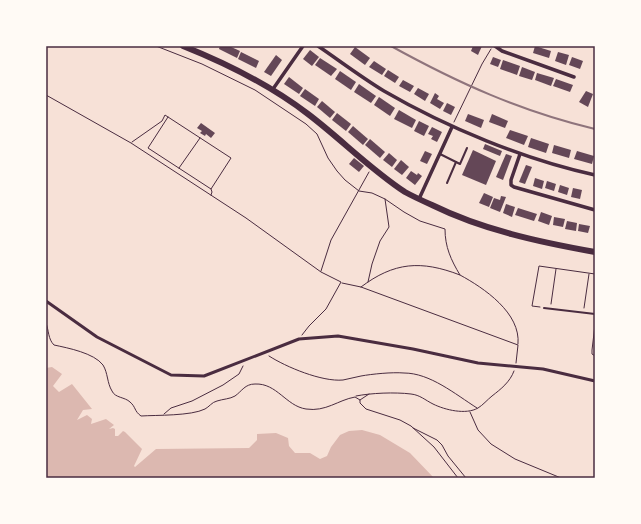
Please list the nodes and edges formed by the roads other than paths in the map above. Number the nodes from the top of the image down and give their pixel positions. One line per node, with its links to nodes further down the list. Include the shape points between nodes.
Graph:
1 (183, 46): 6 (main road)
2 (304, 46): 6 (street)
3 (318, 46): 7 (street, via 383,90)
4 (494, 46): 5 (street)
5 (574, 77)
6 (273, 89): 14 (main road, via 309,114 372,167)
7 (452, 127): 9 (street); 10 (street)
8 (467, 148): 11 (lane, via 460,164)
9 (440, 154): 11 (lane); 14 (street)
10 (520, 154): 12 (street); 15 (street, via 511,185)
11 (456, 162): 13 (lane)
12 (595, 175)
13 (447, 183)
14 (419, 199): 16 (main road, via 478,225 546,243)
15 (595, 210)
16 (595, 252)
17 (46, 301): 20 (street, via 97,337 171,375 204,376 299,339 338,336 478,363 544,368)
18 (544, 308): 19 (lane)
19 (595, 314)
20 (595, 381)

